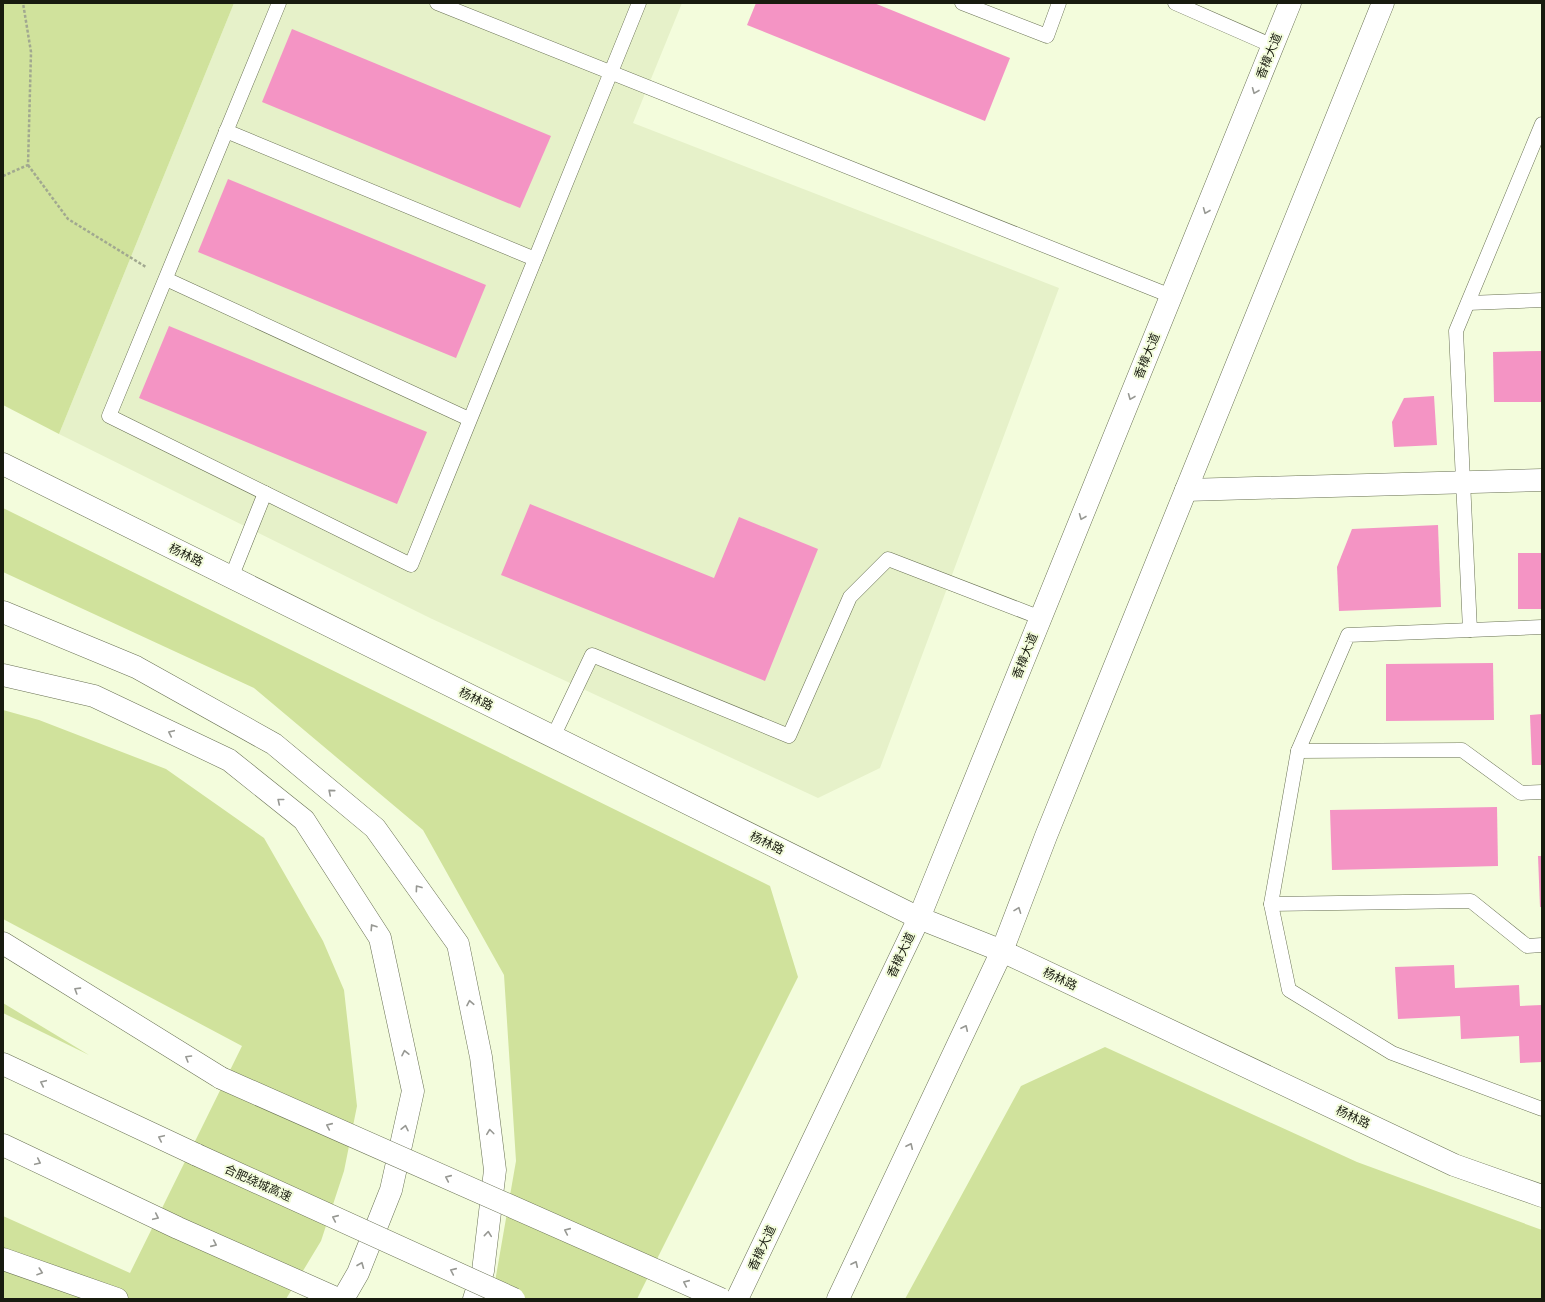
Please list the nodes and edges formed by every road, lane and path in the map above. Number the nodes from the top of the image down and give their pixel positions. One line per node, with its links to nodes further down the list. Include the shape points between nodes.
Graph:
1 (23, 3): 15 (path, via 31,52)
2 (279, 3): 13 (lane)
3 (437, 3): 11 (lane)
4 (639, 3): 11 (lane)
5 (962, 3): 6 (lane, via 1047,36)
6 (1059, 3)
7 (1174, 3): 10 (lane)
8 (1290, 3): 10 (main road, 香樟大道)
9 (1383, 3): 26 (main road)
10 (1273, 46): 19 (main road, 香樟大道, one-way to 19)
11 (611, 72): 17 (lane); 19 (lane)
12 (1542, 124): 14 (lane)
13 (226, 131): 17 (lane); 18 (lane)
14 (1536, 152): 21 (lane)
15 (28, 165): 16 (path); 18 (path, via 68,219)
16 (3, 176)
17 (536, 259): 22 (lane)
18 (166, 279): 22 (lane); 27 (lane, via 109,416)
19 (1172, 296): 30 (main road, 香樟大道, one-way to 30)
20 (1542, 300): 21 (lane)
21 (1468, 302): 25 (lane, via 1456,331)
22 (469, 419): 27 (lane, via 411,565)
23 (3, 464): 28 (main road, 杨林路)
24 (1542, 480): 25 (main road)
25 (1464, 482): 26 (main road); 32 (lane)
26 (1186, 490): 41 (main road, one-way to 26)
27 (265, 493): 28 (lane)
28 (231, 578): 34 (main road, 杨林路)
29 (3, 612): 50 (main road, one-way to 29, via 484,1271 495,1170 481,1057 458,944 375,828 274,744 136,667)
30 (1041, 618): 34 (lane, via 888,559 850,597 789,736 592,654); 38 (main road, 香樟大道)
31 (1542, 627): 32 (lane)
32 (1470, 630): 35 (lane, via 1348,635)
33 (3, 675): 49 (main road, one-way to 33, via 358,1273 391,1190 413,1091 380,938 304,820 229,760 94,696)
34 (553, 737): 38 (main road, 杨林路)
35 (1298, 751): 36 (lane, via 1462,750 1521,793); 37 (lane)
36 (1542, 792)
37 (1271, 904): 40 (lane, via 1471,901 1527,946); 43 (lane, via 1289,990 1392,1053)
38 (919, 918): 41 (main road, 杨林路); 53 (main road, 香樟大道)
39 (3, 944): 52 (main road, one-way to 39, bridge, via 221,1078)
40 (1542, 945)
41 (1002, 951): 45 (main road, 杨林路, via 1454,1165); 54 (main road, one-way to 41)
42 (3, 1064): 51 (main road, 合肥绕城高速, one-way to 42, bridge, via 196,1155)
43 (1542, 1109)
44 (3, 1145): 48 (main road, one-way to 48, via 178,1228)
45 (1542, 1196)
46 (3, 1259): 47 (main road, one-way to 47)
47 (117, 1299)
48 (338, 1299)
49 (343, 1299)
50 (474, 1299)
51 (514, 1299)
52 (721, 1299)
53 (737, 1299)
54 (838, 1299)

